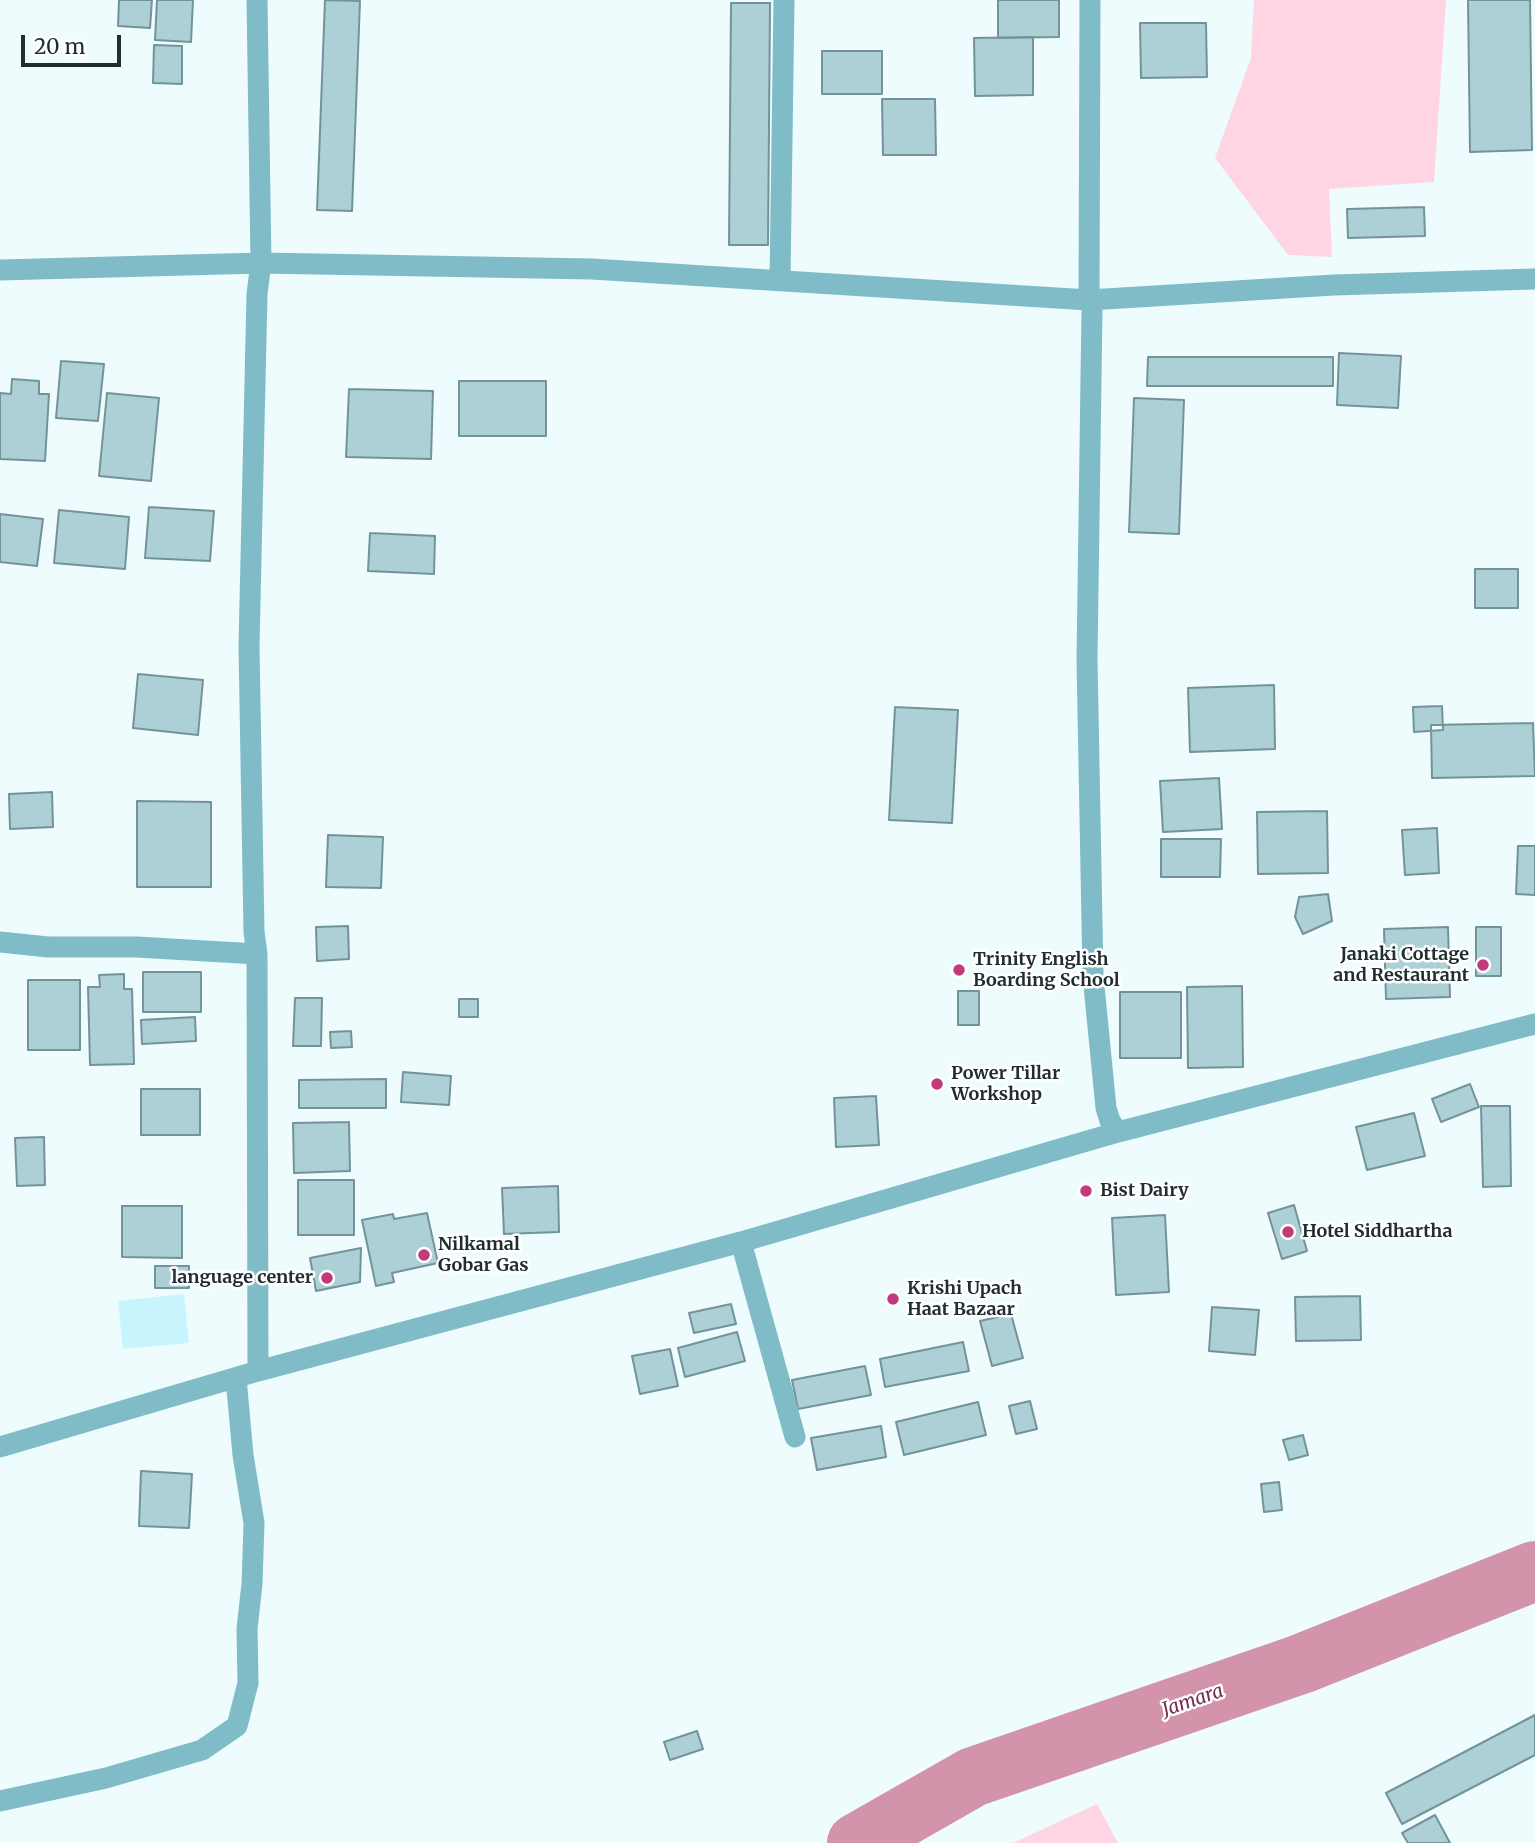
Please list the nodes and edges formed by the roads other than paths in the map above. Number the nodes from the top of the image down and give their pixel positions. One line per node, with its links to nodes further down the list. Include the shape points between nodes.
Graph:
1 (257, 0): 4 (street)
2 (784, 0): 7 (street)
3 (1090, 0): 8 (street)
4 (261, 263): 5 (street); 7 (street, via 592,269); 10 (street, via 249,646)
5 (0, 271)
6 (1535, 279): 8 (street)
7 (780, 281): 8 (street)
8 (1089, 300): 12 (street, via 1087,659 1093,976 1106,1108)
9 (0, 942): 10 (street)
10 (257, 954): 14 (street)
11 (1535, 1024): 12 (street)
12 (1118, 1132): 13 (street)
13 (741, 1242): 14 (street); 16 (street)
14 (258, 1371): 15 (street)
15 (236, 1378): 17 (street); 18 (street, via 254,1523 248,1683 237,1726 202,1751 106,1779)
16 (795, 1437)
17 (0, 1447)
18 (0, 1801)

